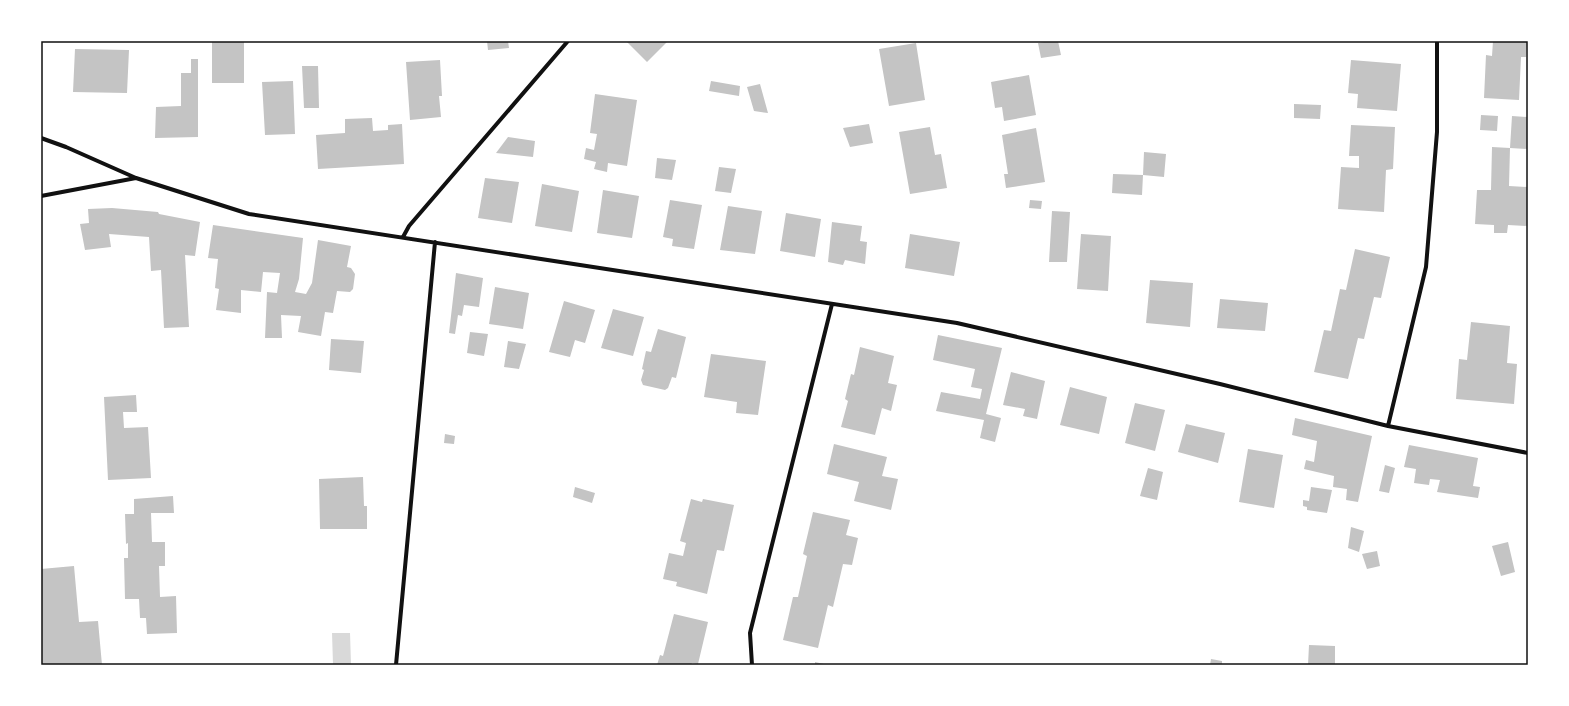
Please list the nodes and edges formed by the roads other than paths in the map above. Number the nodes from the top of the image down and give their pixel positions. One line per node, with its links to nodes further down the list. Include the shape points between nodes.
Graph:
1 (568, 41): 6 (street, via 409,226)
2 (1437, 41): 9 (street, via 1437,132 1426,267)
3 (41, 138): 4 (street)
4 (136, 178): 5 (street); 6 (street, via 249,214)
5 (41, 196)
6 (403, 237): 7 (street)
7 (435, 242): 8 (street); 11 (street)
8 (832, 304): 9 (street, via 957,323); 12 (street, via 750,633)
9 (1388, 426): 10 (street)
10 (1528, 453)
11 (396, 665)
12 (752, 665)

